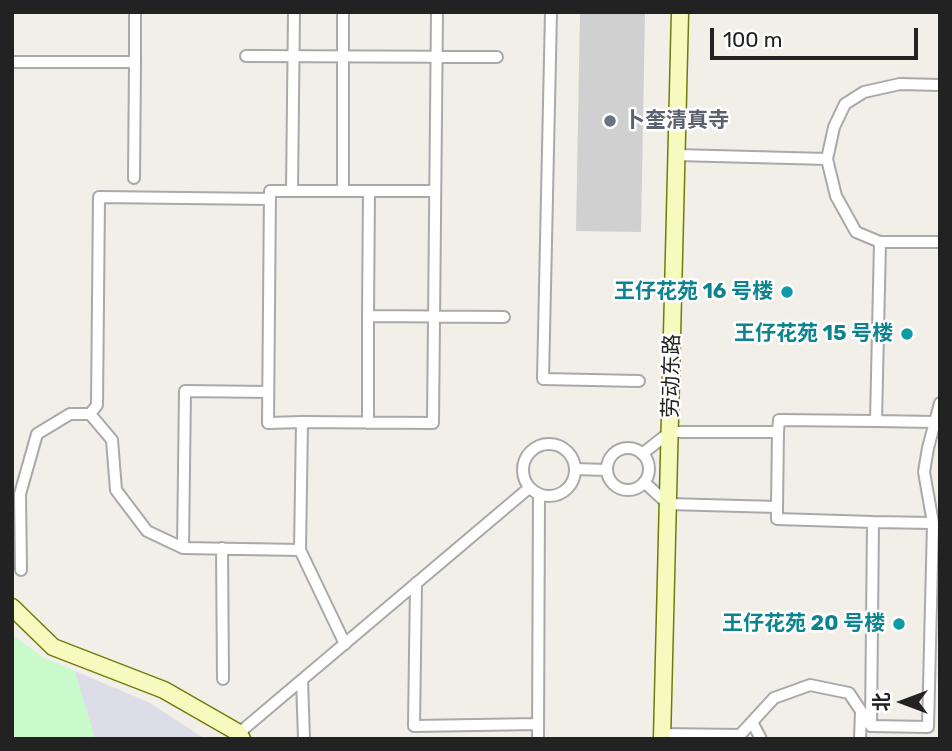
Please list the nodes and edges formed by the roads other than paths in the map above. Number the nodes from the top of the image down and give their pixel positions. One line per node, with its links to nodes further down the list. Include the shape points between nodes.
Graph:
1 (135, 12): 13 (street)
2 (294, 12): 8 (street)
3 (343, 12): 9 (street)
4 (437, 12): 10 (street)
5 (551, 12): 28 (street, via 543,379)
6 (680, 12): 15 (main road, 劳动东路)
7 (246, 55): 8 (street)
8 (293, 56): 9 (street); 18 (street)
9 (343, 56): 10 (street); 19 (street)
10 (436, 57): 11 (street); 21 (street)
11 (497, 57)
12 (12, 62): 13 (street)
13 (135, 62): 17 (street)
14 (940, 85): 16 (street, via 900,84 864,92 845,104)
15 (677, 155): 16 (street); 36 (main road, 劳动东路)
16 (827, 159): 23 (street, via 836,196 856,232)
17 (134, 178)
18 (292, 191): 19 (street); 22 (street, via 270,191)
19 (343, 191): 20 (street)
20 (369, 191): 21 (street); 25 (street)
21 (435, 191): 26 (street)
22 (270, 199): 29 (street); 31 (street, via 99,197 97,405)
23 (880, 242): 24 (street); 32 (street)
24 (940, 242)
25 (368, 317): 26 (street); 35 (street)
26 (434, 317): 27 (street); 35 (street, via 433,423)
27 (504, 317)
28 (639, 381)
29 (268, 392): 33 (street, via 268,423); 47 (street, via 185,391)
30 (940, 403): 34 (street)
31 (90, 414): 47 (street, via 112,440 116,490 147,531); 50 (street, via 70,414 37,435 20,494)
32 (876, 421): 34 (street); 37 (street, via 779,420)
33 (302, 422): 35 (street); 49 (street)
34 (934, 422): 46 (street, via 925,472)
35 (368, 423)
36 (670, 432): 37 (street); 38 (street); 43 (main road, 劳动东路)
37 (778, 432): 44 (street)
38 (642, 454): 40 (street, via 634,448 620,449 610,457); 41 (street, via 649,468)
39 (575, 469): 40 (street); 42 (street, via 561,494); 42 (street, via 566,450 541,445 524,463 523,472)
40 (607, 470): 41 (street, via 612,483 625,490)
41 (644, 482): 43 (street)
42 (534, 491): 51 (street); 58 (street)
43 (668, 504): 44 (street); 62 (main road, 劳动东路)
44 (777, 507): 45 (street, via 777,519)
45 (873, 522): 46 (street); 60 (street)
46 (933, 523): 60 (street, via 928,727)
47 (183, 548): 48 (street)
48 (222, 548): 49 (street); 54 (street)
49 (300, 550): 53 (street)
50 (21, 570)
51 (416, 583): 53 (street); 59 (street)
52 (12, 607): 61 (main road, via 53,647 164,690)
53 (345, 644): 55 (street)
54 (223, 680)
55 (302, 680): 61 (street); 64 (street)
56 (860, 711): 57 (street, via 849,693 810,685 774,698); 60 (street); 68 (street)
57 (752, 722): 63 (street); 67 (street)
58 (538, 724): 59 (street); 66 (street)
59 (414, 726): 65 (street)
60 (871, 726)
61 (241, 736)
62 (662, 736): 63 (street)
63 (740, 737)
64 (304, 739)
65 (414, 739)
66 (538, 739)
67 (761, 739)
68 (860, 739)

